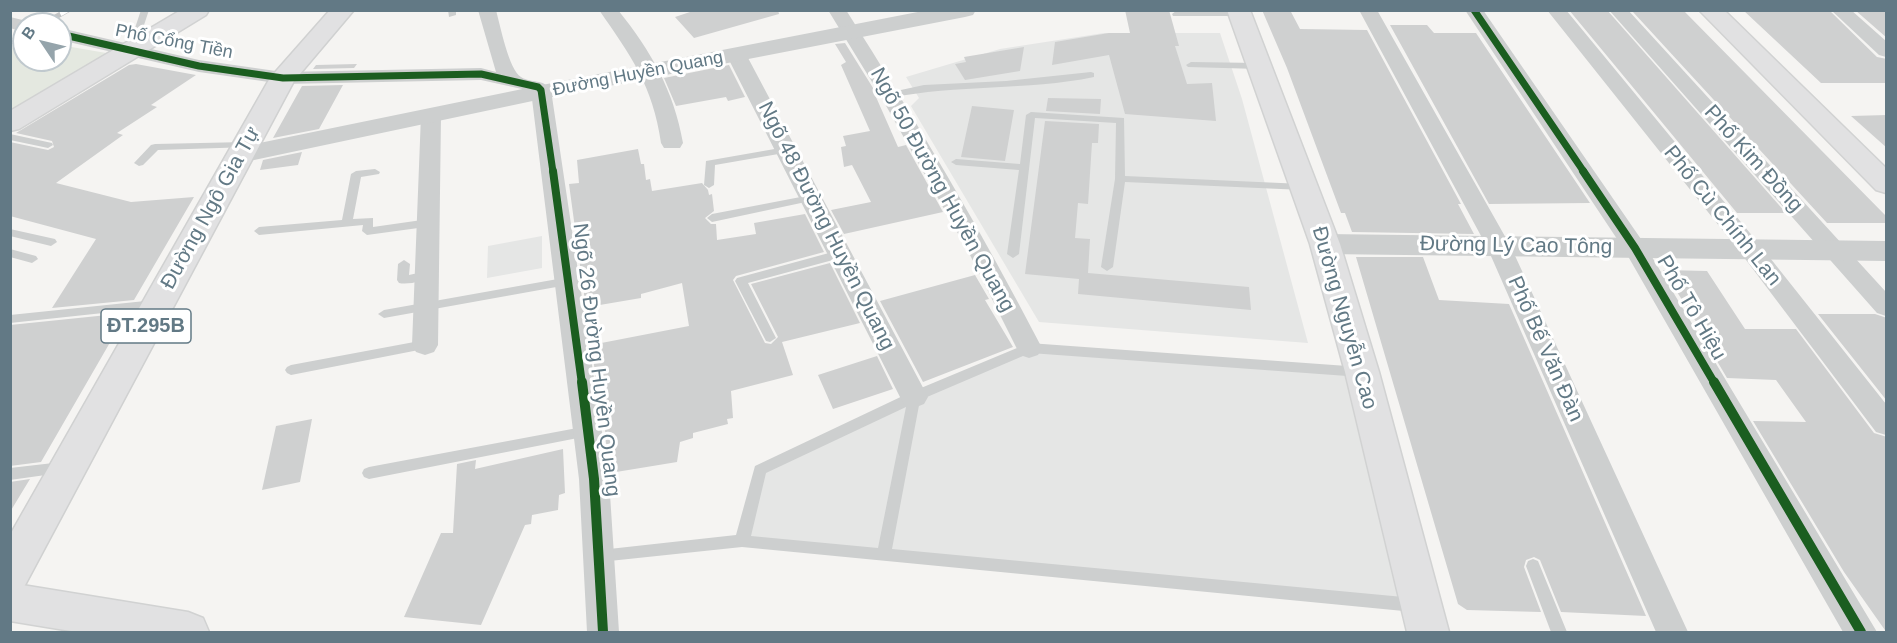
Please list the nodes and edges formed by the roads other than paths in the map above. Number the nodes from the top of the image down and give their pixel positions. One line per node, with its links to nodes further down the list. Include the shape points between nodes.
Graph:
1 (145, 10): 19 (lane)
2 (198, 10): 19 (main road)
3 (343, 10): 25 (main road, Đường Ngô Gia Tự / ĐT.295B)
4 (487, 10): 26 (street, via 504,69)
5 (837, 10): 16 (street, Ngõ 50 Đường Huyền Quang)
6 (965, 10): 16 (street, Đường Huyền Quang)
7 (1368, 10): 52 (street, Phố Bế Văn Đàn)
8 (1474, 10): 53 (street, Phố Tô Hiệu)
9 (1556, 10): 54 (street, Phố Cù Chính Lan)
10 (1618, 10): 55 (street, Phố Kim Đồng)
11 (1710, 10): 42 (main road)
12 (1840, 10): 18 (street)
13 (610, 11): 23 (street)
14 (1238, 12): 15 (lane); 22 (main road, Đường Nguyễn Cao)
15 (1176, 14)
16 (852, 33): 20 (street, Đường Huyền Quang); 28 (street, Ngõ 50 Đường Huyền Quang)
17 (72, 37): 19 (street, Phố Cổng Tiền)
18 (1887, 51)
19 (131, 52): 25 (street, Phố Cổng Tiền); 30 (main road)
20 (738, 56): 23 (street, Đường Huyền Quang); 35 (street, Ngõ 48 Đường Huyền Quang)
21 (1191, 65): 22 (lane)
22 (1259, 66): 43 (main road, Đường Nguyễn Cao)
23 (653, 71): 27 (street, Đường Huyền Quang); 32 (street)
24 (1091, 75): 28 (lane, via 924,88)
25 (283, 78): 26 (street, Phố Cổng Tiền, via 481,74); 34 (main road, Đường Ngô Gia Tự / ĐT.295B)
26 (513, 80): 27 (street, Phố Cổng Tiền, via 538,87)
27 (542, 92): 29 (street, Đường Huyền Quang); 64 (street, Ngõ 26 Đường Huyền Quang)
28 (890, 95): 72 (street, Ngõ 50 Đường Huyền Quang, via 982,255)
29 (431, 115): 34 (street, Đường Huyền Quang); 47 (street)
30 (10, 123)
31 (10, 137): 33 (lane)
32 (672, 143)
33 (48, 145)
34 (243, 150): 37 (lane, via 154,147); 65 (main road, Đường Ngô Gia Tự / ĐT.295B)
35 (786, 150): 41 (lane, via 710,163); 44 (street, Ngõ 48 Đường Huyền Quang)
36 (956, 162): 38 (lane)
37 (139, 163)
38 (1024, 167): 40 (lane, via 1031,115 1121,120); 59 (lane)
39 (375, 172): 46 (lane, via 356,174)
40 (1120, 179): 43 (lane); 62 (lane)
41 (709, 184)
42 (1887, 184)
43 (1304, 187): 51 (main road, Đường Nguyễn Cao)
44 (811, 198): 45 (lane); 58 (street, Ngõ 48 Đường Huyền Quang)
45 (712, 218)
46 (347, 223): 47 (lane, via 369,221 368,231); 48 (lane)
47 (429, 223): 63 (street)
48 (259, 231)
49 (10, 232): 50 (lane)
50 (51, 242)
51 (1324, 244): 52 (street, Đường Lý Cao Tông); 74 (main road, Đường Nguyễn Cao)
52 (1499, 247): 53 (street, Đường Lý Cao Tông); 91 (street, Phố Bế Văn Đàn)
53 (1635, 248): 54 (street, Đường Lý Cao Tông); 92 (street, Phố Tô Hiệu)
54 (1751, 250): 55 (street, Đường Lý Cao Tông); 76 (street, Phố Cù Chính Lan)
55 (1836, 251): 56 (street, Đường Lý Cao Tông); 67 (street, Phố Kim Đồng)
56 (1887, 251)
57 (10, 253): 60 (lane)
58 (840, 254): 70 (lane, via 741,281); 75 (street, Ngõ 48 Đường Huyền Quang)
59 (1013, 254)
60 (32, 259)
61 (404, 264): 63 (lane, via 403,280)
62 (1107, 267)
63 (427, 275): 66 (street)
64 (569, 281): 66 (lane); 77 (street, Ngõ 26 Đường Huyền Quang)
65 (159, 303): 69 (lane); 78 (main road, Đường Ngô Gia Tự / ĐT.295B)
66 (426, 306): 68 (lane); 71 (street)
67 (1887, 307)
68 (384, 314)
69 (10, 319)
70 (770, 338)
71 (425, 345): 73 (lane)
72 (1029, 348): 74 (lane); 75 (lane)
73 (291, 370)
74 (1362, 372): 87 (main road, Đường Nguyễn Cao)
75 (914, 397): 81 (lane, via 760,470); 82 (lane)
76 (1887, 424)
77 (588, 431): 79 (lane); 83 (street, Ngõ 26 Đường Huyền Quang)
78 (69, 467): 80 (lane); 85 (main road, Đường Ngô Gia Tự / ĐT.295B)
79 (369, 472)
80 (10, 474)
81 (742, 541): 82 (lane); 83 (lane)
82 (884, 554): 87 (lane)
83 (600, 556): 89 (street, Ngõ 26 Đường Huyền Quang)
84 (1533, 566): 90 (lane)
85 (10, 574)
86 (10, 602): 88 (main road)
87 (1425, 619)
88 (188, 633)
89 (603, 633)
90 (1559, 633)
91 (1672, 633)
92 (1861, 633)

